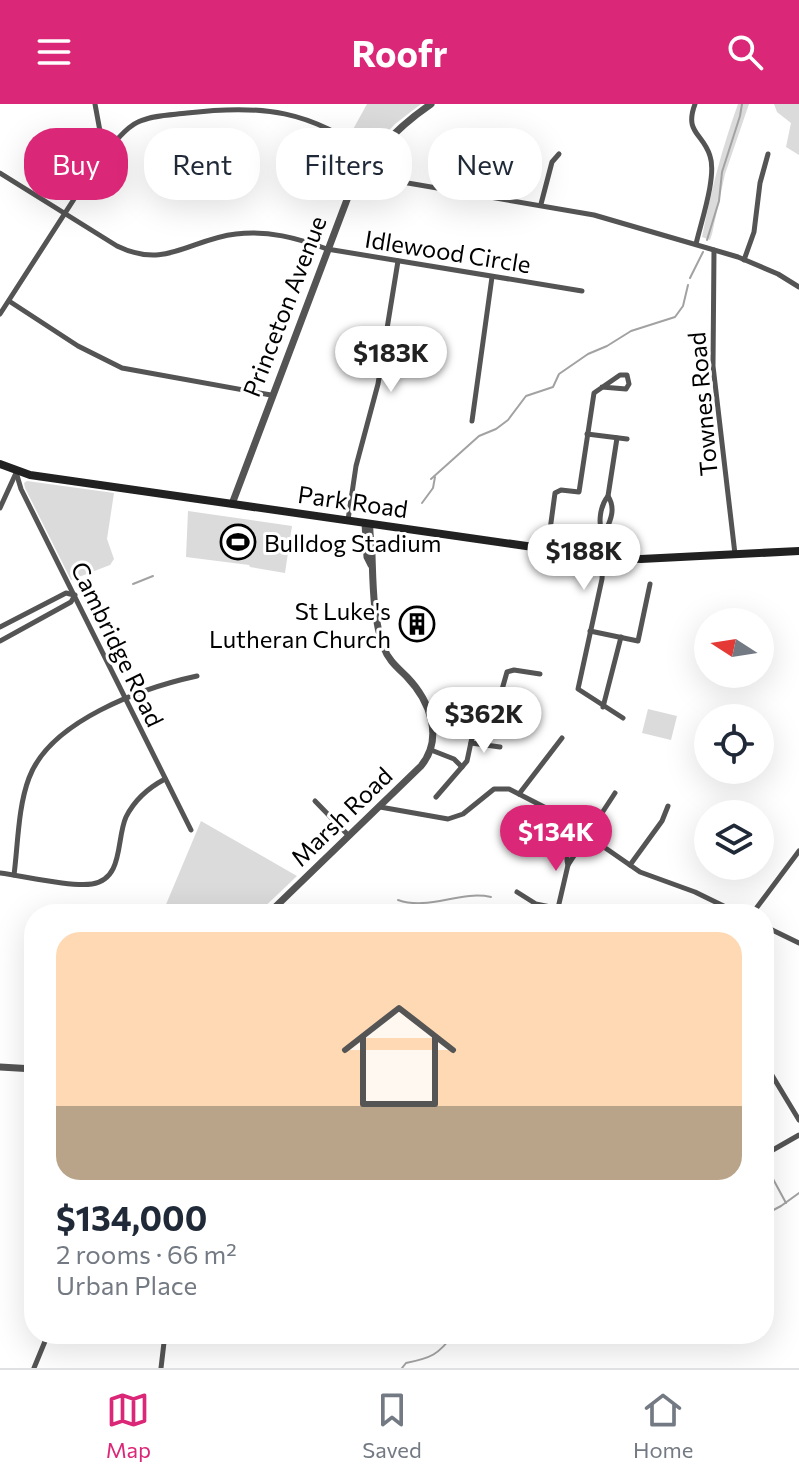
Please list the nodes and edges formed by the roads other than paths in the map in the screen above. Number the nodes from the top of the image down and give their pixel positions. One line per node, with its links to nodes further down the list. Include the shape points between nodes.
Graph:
1 (95, 104): 4 (street)
2 (431, 104): 6 (street, Princeton Avenue)
3 (695, 104): 16 (street, via 693,128 708,150 712,168)
4 (99, 128)
5 (326, 128): 7 (street, via 279,112 246,108 148,118)
6 (401, 128)
7 (128, 129)
8 (559, 154): 14 (street)
9 (768, 154): 19 (street, via 755,231)
10 (0, 173): 15 (street, Idlewood Circle)
11 (412, 183): 14 (street)
12 (75, 200): 15 (street)
13 (347, 200): 17 (street, Princeton Avenue)
14 (541, 204): 16 (street)
15 (66, 214): 17 (street, Idlewood Circle, via 117,246 148,255 171,255 219,237 253,232 284,235); 24 (street)
16 (696, 244): 18 (street)
17 (327, 249): 20 (street, Idlewood Circle); 27 (street, Princeton Avenue)
18 (714, 249): 19 (street); 40 (street, Townes Road, via 713,370)
19 (744, 260): 22 (street)
20 (398, 261): 21 (street, Idlewood Circle); 36 (street)
21 (492, 277): 23 (street, Idlewood Circle); 28 (street)
22 (799, 287)
23 (582, 291)
24 (9, 301): 25 (street); 27 (street, via 110,364)
25 (0, 314)
26 (602, 387): 26 (street, via 626,389 627,375 622,374); 29 (street, via 592,400)
27 (271, 395): 34 (street, Princeton Avenue)
28 (472, 421)
29 (587, 434): 30 (street); 38 (street, via 579,492 555,493)
30 (617, 438): 31 (street); 41 (street, via 600,527)
31 (627, 439)
32 (0, 464): 33 (main road, Park Road)
33 (16, 472): 34 (main road, Park Road); 35 (street); 43 (street, Cambridge Road)
34 (232, 504): 36 (main road, Park Road)
35 (0, 508)
36 (348, 521): 37 (main road, Park Road)
37 (367, 524): 41 (main road, Park Road); 58 (street, via 384,648 428,710 434,731)
38 (550, 530)
39 (799, 551): 40 (main road, Park Road)
40 (735, 555): 41 (main road, Park Road)
41 (603, 557): 45 (street)
42 (650, 584): 46 (street, via 638,641)
43 (75, 595): 44 (street, via 66,593); 47 (street); 50 (street, Cambridge Road)
44 (0, 627)
45 (590, 631): 46 (street); 52 (street, via 578,689)
46 (621, 637): 52 (street)
47 (0, 641)
48 (540, 674): 51 (street, via 509,671)
49 (197, 676): 50 (street)
50 (125, 700): 60 (street, Cambridge Road); 73 (street, via 66,730 40,757 27,785)
51 (497, 707): 53 (street); 56 (street, via 490,707 475,725)
52 (603, 707): 54 (street)
53 (526, 711)
54 (623, 718)
55 (562, 738): 62 (street)
56 (471, 743): 57 (street); 59 (street)
57 (500, 747)
58 (431, 750): 59 (street); 66 (street, Marsh Road)
59 (462, 767): 63 (street)
60 (165, 779): 67 (street, Cambridge Road); 73 (street, via 132,806 115,866 103,880 83,884)
61 (615, 793): 68 (street)
62 (519, 794): 66 (street, via 494,789 463,814 448,819); 68 (street)
63 (436, 797)
64 (315, 801): 69 (street)
65 (668, 806): 71 (street)
66 (379, 807): 69 (street, Marsh Road)
67 (191, 830)
68 (586, 834): 71 (street); 77 (street, via 577,837 565,858)
69 (349, 836): 75 (street, Marsh Road)
70 (799, 851): 79 (street)
71 (630, 865): 78 (street)
72 (0, 873): 73 (street)
73 (14, 875)
74 (517, 892): 76 (street)
75 (278, 904)
76 (536, 904)
77 (559, 904)
78 (720, 904)
79 (759, 904)
80 (774, 931): 81 (street)
81 (799, 943)
82 (0, 1067): 83 (street)
83 (24, 1068)
84 (774, 1079): 85 (street)
85 (799, 1120)
86 (799, 1135): 87 (street)
87 (774, 1149)
88 (44, 1344): 90 (street)
89 (164, 1344): 91 (street)
90 (34, 1368)
91 (161, 1368)

